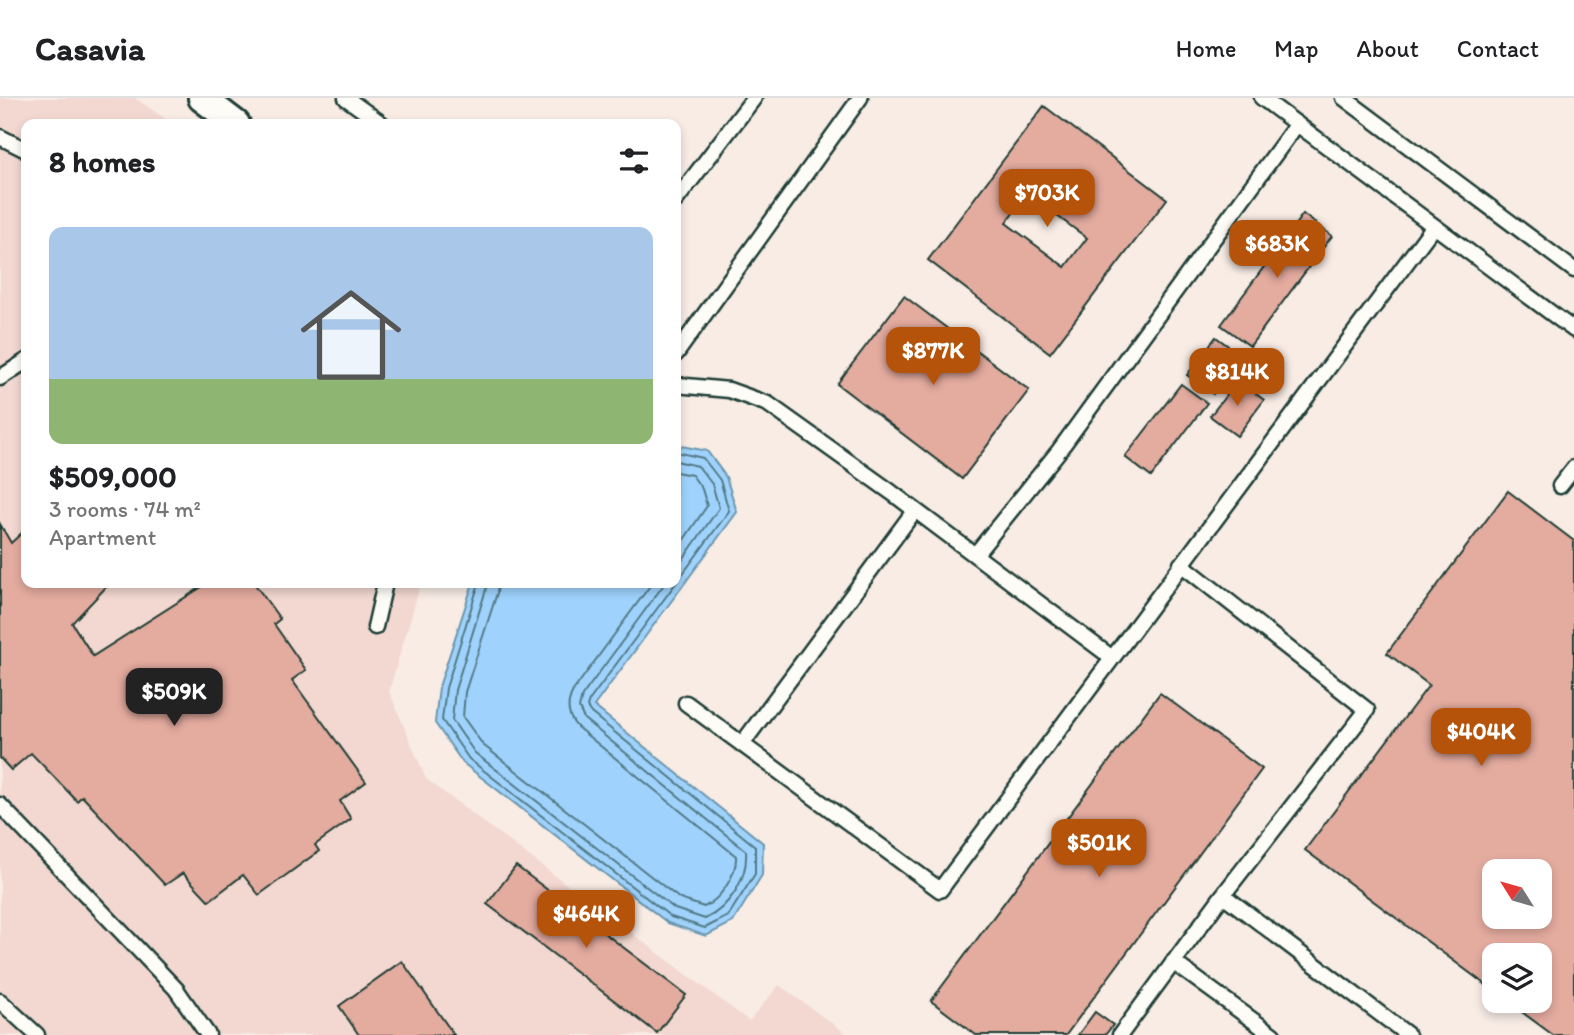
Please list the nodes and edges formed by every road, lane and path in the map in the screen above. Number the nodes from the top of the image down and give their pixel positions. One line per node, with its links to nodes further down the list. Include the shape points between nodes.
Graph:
1 (202, 98): 7 (street)
2 (346, 98): 8 (lane)
3 (754, 98): 12 (lane)
4 (860, 98): 16 (lane)
5 (1262, 98): 9 (lane)
6 (1344, 98): 14 (lane)
7 (229, 119)
8 (375, 119)
9 (1297, 124): 13 (lane); 23 (lane, via 1058,452)
10 (0, 138): 11 (lane)
11 (21, 148)
12 (681, 193)
13 (1433, 227): 15 (lane); 24 (lane)
14 (1574, 270)
15 (1574, 330)
16 (681, 347)
17 (21, 364): 18 (lane)
18 (0, 378)
19 (681, 385): 22 (lane, via 729,390 768,404)
20 (1574, 468): 21 (lane)
21 (1560, 486)
22 (915, 510): 23 (lane); 29 (lane)
23 (975, 555): 27 (lane)
24 (1181, 564): 27 (lane); 31 (lane, via 1367,710)
25 (384, 588): 26 (lane)
26 (375, 627)
27 (1111, 657): 29 (lane, via 940,890)
28 (686, 703): 29 (lane)
29 (742, 744)
30 (0, 805): 35 (lane, via 176,989)
31 (1223, 895): 32 (lane); 38 (lane)
32 (1173, 962): 36 (lane); 37 (lane)
33 (0, 1001): 34 (lane)
34 (37, 1035)
35 (208, 1035)
36 (1120, 1035)
37 (1273, 1035)
38 (1409, 1035)

